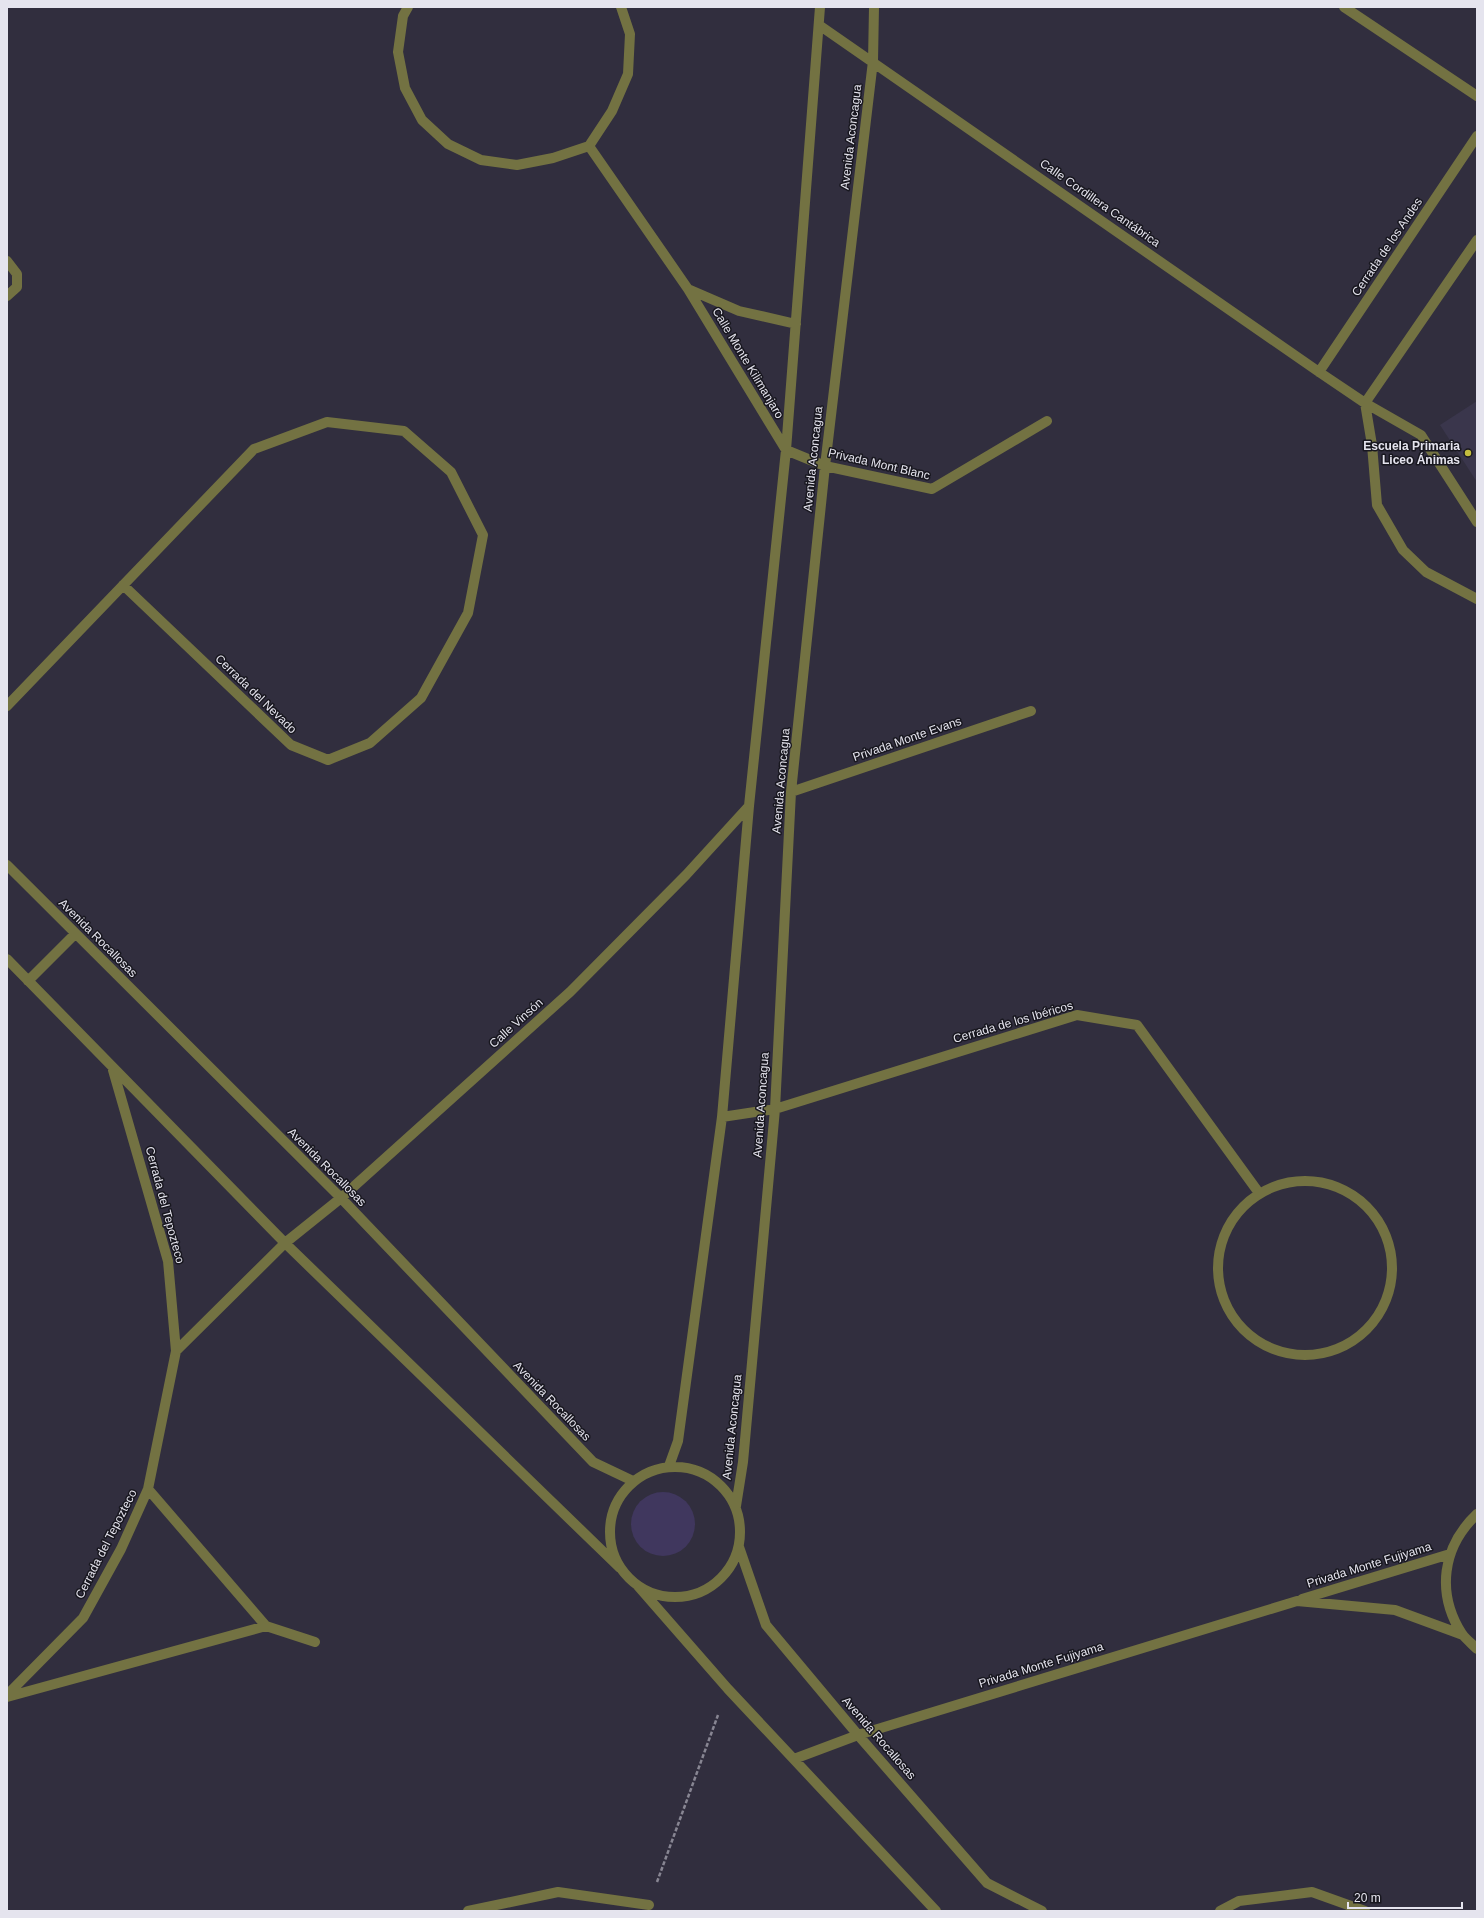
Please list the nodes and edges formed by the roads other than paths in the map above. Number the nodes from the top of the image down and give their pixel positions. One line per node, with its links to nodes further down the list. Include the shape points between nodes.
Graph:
1 (408, 7): 10 (street, via 403,16 398,52 404,88 422,120 448,144 481,160 517,165 553,158)
2 (621, 7): 10 (street, via 630,34 628,74 612,112)
3 (820, 7): 6 (street)
4 (874, 7): 7 (street, Avenida Aconcagua)
5 (1344, 7): 8 (street)
6 (819, 25): 7 (street, Calle Cordillera Cantábrica); 15 (street)
7 (872, 61): 16 (street, Calle Cordillera Cantábrica); 20 (street, Avenida Aconcagua)
8 (1477, 96)
9 (1477, 136): 16 (street, Cerrada de los Andes)
10 (589, 146): 13 (street, Calle Monte Kilimanjaro)
11 (1477, 240): 17 (street)
12 (7, 261): 14 (street, via 17,274 17,287)
13 (688, 289): 15 (street, Calle Monte Kilimanjaro, via 739,310); 19 (street, Calle Monte Kilimanjaro)
14 (7, 296)
15 (796, 324): 19 (street)
16 (1319, 372): 17 (street, Calle Cordillera Cantábrica)
17 (1365, 403): 21 (street, Calle Cordillera Cantábrica, via 1421,435); 23 (street, via 1372,445 1377,505 1403,550 1426,572)
18 (1047, 421): 20 (street, Privada Mont Blanc, via 932,489)
19 (786, 450): 20 (street, Privada Mont Blanc); 27 (street)
20 (825, 466): 26 (street, Avenida Aconcagua)
21 (1477, 522)
22 (123, 585): 22 (street, Cerrada del Nevado, via 291,745 328,760 370,743 421,698 468,613 483,535 451,472 404,431 327,422 254,449); 24 (street, Cerrada del Nevado)
23 (1477, 600)
24 (7, 706)
25 (1031, 711): 26 (street, Privada Monte Evans)
26 (791, 792): 33 (street, Avenida Aconcagua)
27 (749, 806): 34 (street); 36 (street, Calle Vinsón, via 686,875 570,992)
28 (7, 865): 29 (street, Avenida Rocallosas)
29 (75, 934): 31 (street); 36 (street, Avenida Rocallosas)
30 (7, 959): 31 (street)
31 (28, 981): 32 (street)
32 (113, 1068): 37 (street); 38 (street, Cerrada del Tepozteco, via 168,1261)
33 (776, 1109): 34 (street, Cerrada de los Ibéricos); 35 (street, Cerrada de los Ibéricos, via 1077,1015 1137,1026); 42 (street, Avenida Aconcagua, via 743,1462)
34 (722, 1117): 39 (street, via 678,1441)
35 (1259, 1193): 35 (street, via 1237,1212 1223,1237 1217,1266 1221,1295 1234,1320 1255,1340 1282,1352 1310,1356 1338,1349 1363,1334 1382,1311 1387,1298 1392,1284 1393,1255 1384,1228 1367,1204 1343,1188 1315,1180 1286,1182)
36 (341, 1198): 37 (street, Calle Vinsón); 40 (street, Avenida Rocallosas, via 593,1462)
37 (285, 1243): 38 (street); 46 (street)
38 (176, 1351): 41 (street, Cerrada del Tepozteco)
39 (669, 1466): 40 (street, via 649,1471); 42 (street, via 690,1467 709,1475 725,1488)
40 (633, 1481): 46 (street, via 617,1501 608,1532 611,1551)
41 (148, 1489): 49 (street); 53 (street, Cerrada del Tepozteco, via 121,1549 83,1618)
42 (736, 1506): 44 (street, via 741,1526)
43 (1477, 1514): 45 (street, Privada Monte Fujiyama, via 1464,1527)
44 (739, 1547): 47 (street, via 731,1567 717,1583 698,1593 678,1597 664,1596); 54 (street, Avenida Rocallosas, via 766,1625)
45 (1450, 1554): 48 (street, Privada Monte Fujiyama); 50 (street, Privada Monte Fujiyama, via 1446,1582 1450,1610)
46 (620, 1568): 47 (street)
47 (638, 1586): 55 (street)
48 (1297, 1601): 50 (street, Privada Monte Fujiyama, via 1395,1610); 54 (street, Privada Monte Fujiyama)
49 (266, 1626): 51 (street); 53 (street)
50 (1463, 1635): 52 (street, Privada Monte Fujiyama)
51 (315, 1642)
52 (1477, 1649)
53 (7, 1696)
54 (858, 1735): 55 (street, Privada Monte Fujiyama); 59 (street, Avenida Rocallosas, via 987,1882)
55 (794, 1760): 58 (street)
56 (648, 1904): 57 (street, via 558,1892)
57 (468, 1911)
58 (936, 1911)
59 (1042, 1911)
60 (1220, 1911): 61 (street, via 1239,1901 1312,1892)
61 (1365, 1911)

